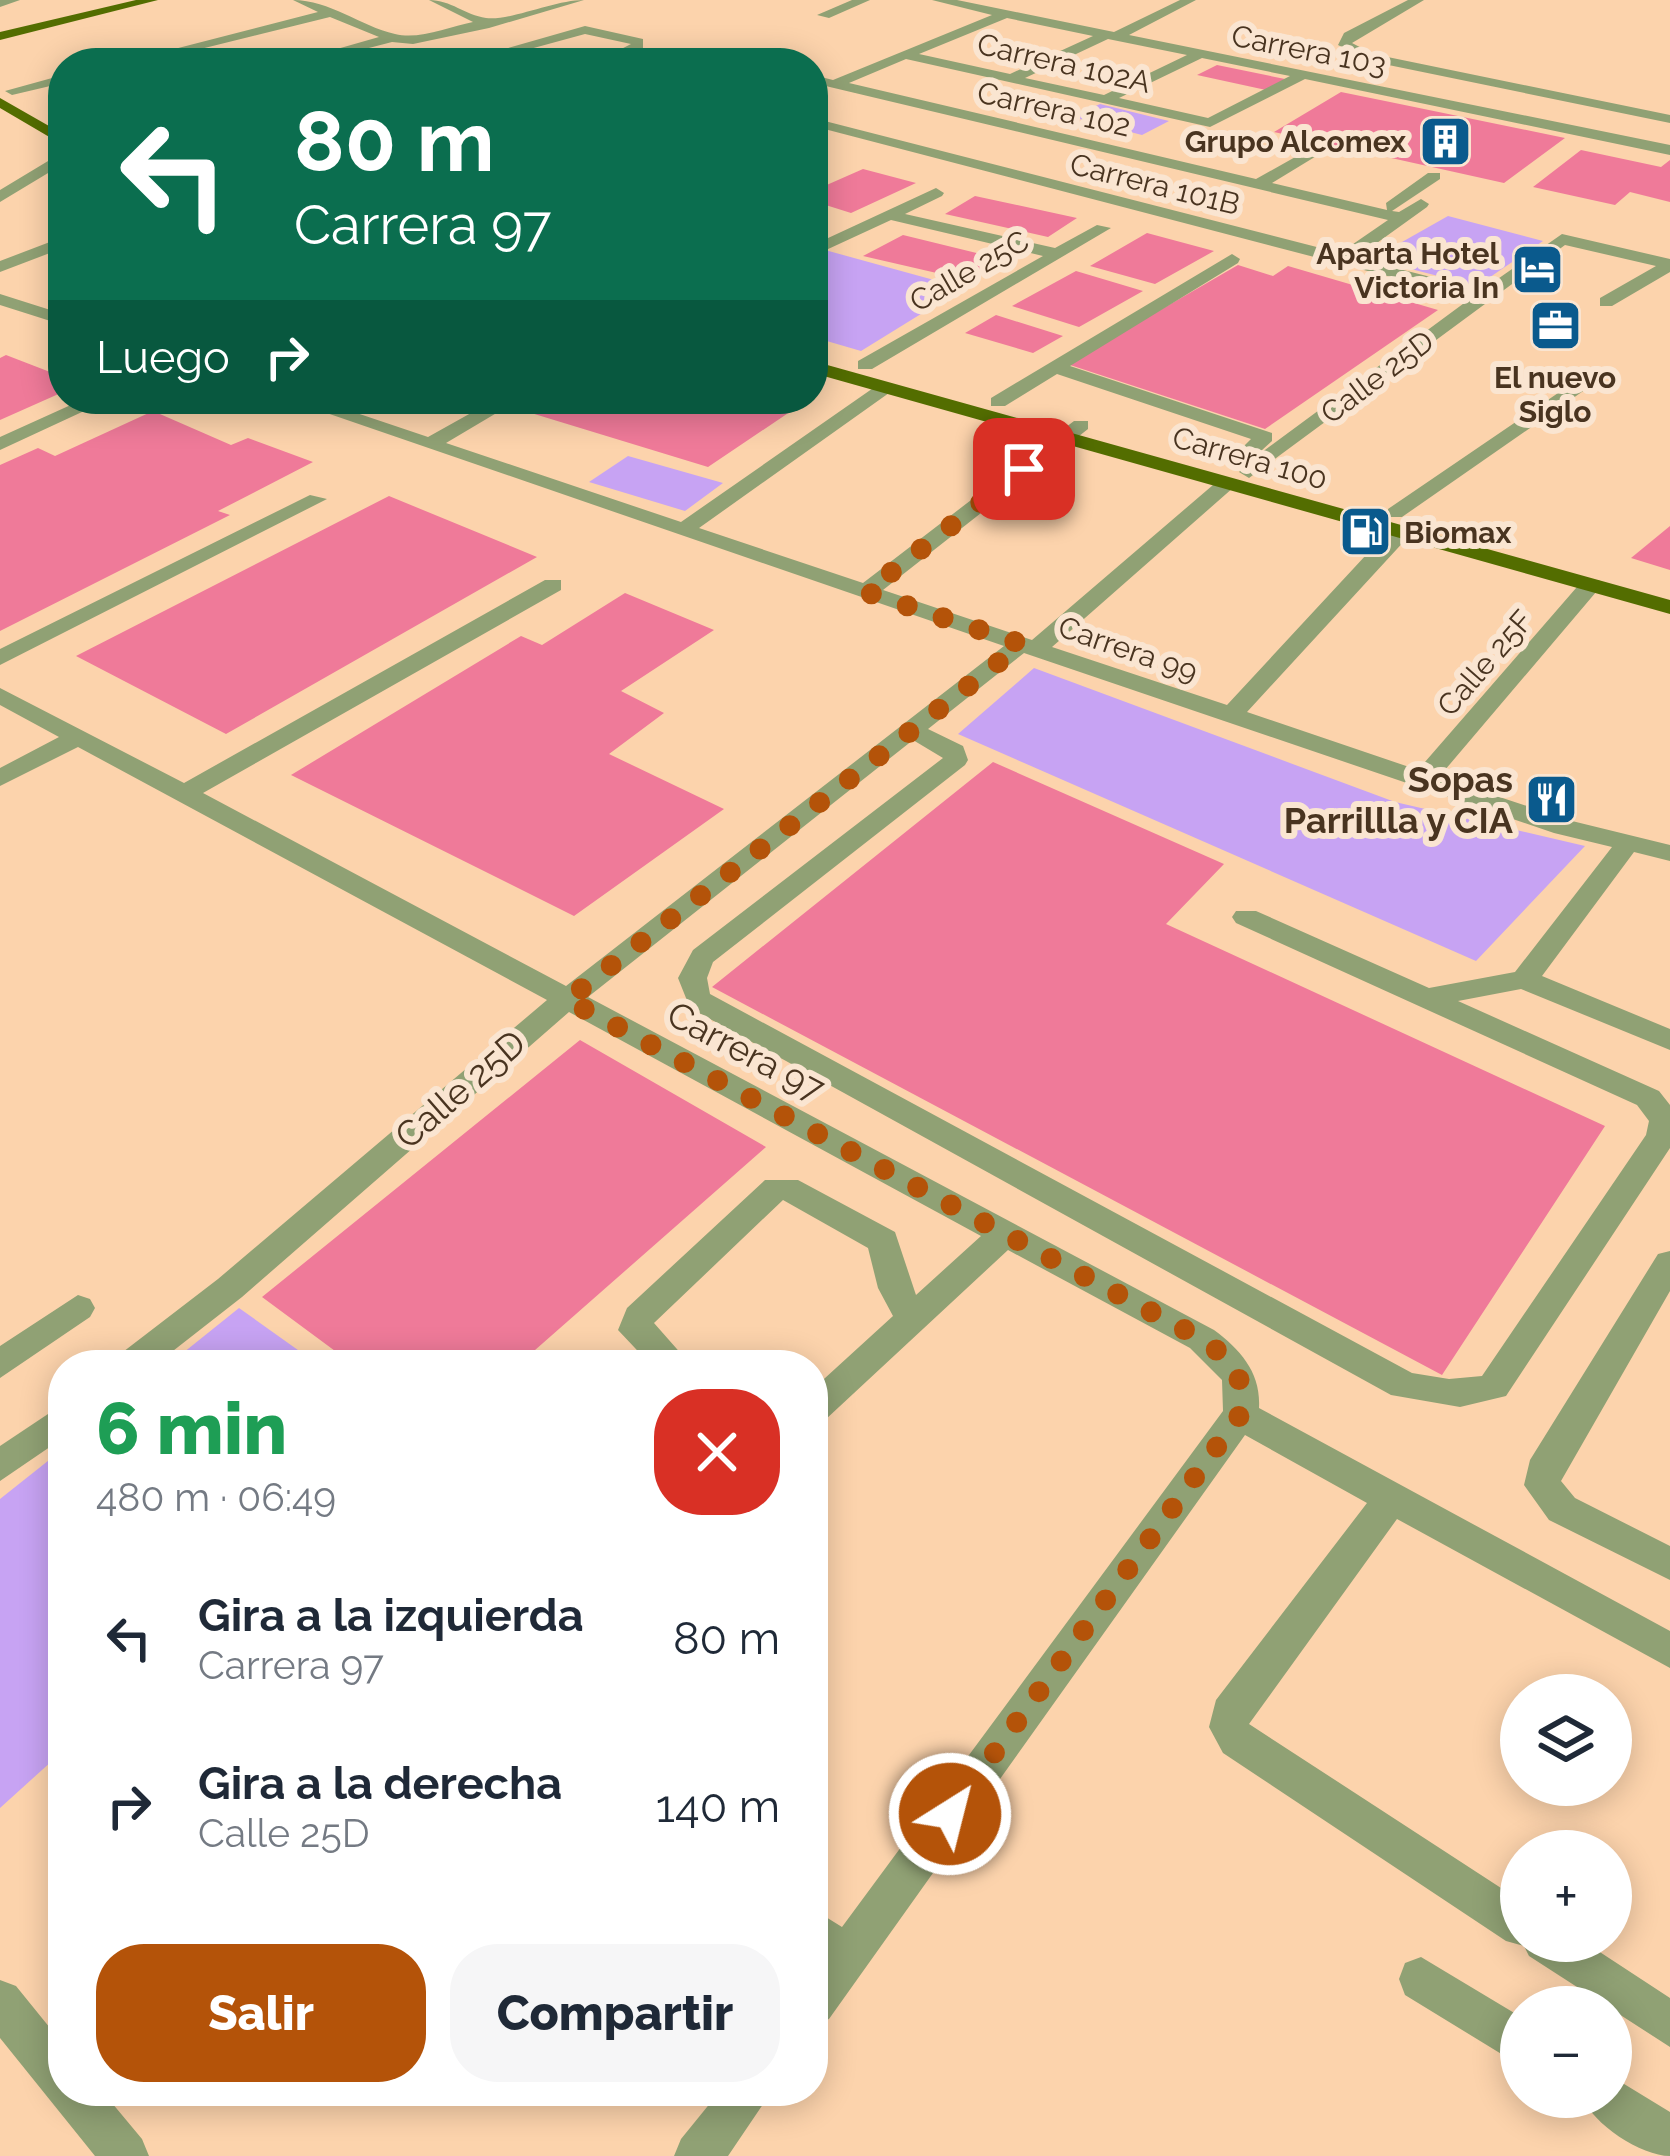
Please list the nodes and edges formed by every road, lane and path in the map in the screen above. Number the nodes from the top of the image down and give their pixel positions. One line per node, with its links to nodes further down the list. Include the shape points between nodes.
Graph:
1 (14, 0): 11 (street)
2 (116, 0): 16 (main road)
3 (152, 0): 16 (main road)
4 (435, 0): 15 (street)
5 (865, 0): 14 (street)
6 (938, 0): 13 (street, Carrera 103)
7 (1188, 0): 17 (street)
8 (1418, 0): 34 (street, via 1348,36 1345,45 1369,57)
9 (308, 1): 12 (street)
10 (564, 1): 15 (street)
11 (0, 3)
12 (331, 13): 18 (street); 19 (street)
13 (1005, 14): 17 (street, Carrera 103); 23 (street)
14 (824, 15)
15 (489, 24): 18 (street)
16 (0, 32)
17 (1110, 36): 24 (street, Carrera 103); 26 (street)
18 (392, 38): 20 (street)
19 (188, 48)
20 (353, 48)
21 (518, 48): 22 (street, via 585,30 638,42)
22 (637, 48)
23 (905, 55): 26 (street, Carrera 102A); 29 (street)
24 (1198, 55): 25 (street, Carrera 103); 32 (street)
25 (1300, 77): 32 (street, Carrera 102A, via 1210,123); 37 (street, Carrera 103)
26 (1013, 78): 32 (street, Carrera 102A)
27 (48, 82): 31 (street)
28 (828, 83): 29 (street, Carrera 102)
29 (834, 84): 30 (street); 39 (street, Carrera 102)
30 (828, 87)
31 (4, 92): 33 (main road); 36 (main road)
32 (1105, 100)
33 (48, 114)
34 (1670, 119)
35 (828, 126): 43 (street, Carrera 101B)
36 (48, 128)
37 (1670, 150)
38 (1313, 152): 42 (street)
39 (1142, 157): 42 (street, Carrera 102); 43 (street)
40 (48, 167): 45 (street)
41 (1434, 176): 47 (street)
42 (1260, 183): 47 (street, Carrera 102)
43 (1076, 191): 55 (street, Carrera 101B)
44 (937, 193): 48 (street)
45 (0, 197)
46 (1421, 204): 49 (street)
47 (1382, 213): 49 (street, Carrera 102)
48 (890, 215): 51 (street); 53 (street)
49 (1402, 218): 55 (street)
50 (1103, 228): 53 (street, Calle 25C)
51 (828, 244)
52 (48, 248): 57 (street)
53 (1058, 254): 63 (street, Calle 25C)
54 (1232, 259): 64 (street)
55 (1343, 260): 58 (street, Carrera 101B)
56 (1670, 265): 58 (street, Calle 25D, via 1562,238); 60 (street)
57 (0, 267)
58 (1484, 296): 75 (street, Calle 25D)
59 (0, 299): 61 (street)
60 (1606, 302)
61 (48, 314)
62 (828, 356): 63 (main road, Carrera 100)
63 (865, 365): 68 (main road, Carrera 100)
64 (1056, 367): 68 (street); 75 (street, via 1265,436)
65 (828, 372): 67 (main road, Carrera 100)
66 (1590, 380): 77 (street)
67 (886, 388): 72 (main road, Carrera 100); 78 (street)
68 (998, 402): 72 (main road, Carrera 100)
69 (66, 414): 73 (street)
70 (341, 414): 74 (street, Carrera 99)
71 (483, 414): 74 (street)
72 (1074, 431): 75 (main road, Carrera 100); 82 (street)
73 (0, 443)
74 (430, 444): 78 (street, Carrera 99)
75 (1236, 474): 77 (main road, Carrera 100); 84 (street, Calle 25D)
76 (317, 499): 85 (street)
77 (1398, 522): 80 (main road, Carrera 100); 81 (main road, Carrera 100); 87 (street)
78 (682, 530): 82 (street, Carrera 99)
79 (553, 585): 92 (street)
80 (1591, 585): 83 (main road, Carrera 100); 91 (street, Calle 25F)
81 (1670, 588)
82 (866, 592): 84 (street, Carrera 99)
83 (1670, 607)
84 (1029, 647): 87 (street, Carrera 99); 88 (street, Calle 25D)
85 (0, 658)
86 (0, 695): 89 (street, Carrera 97)
87 (1231, 715): 91 (street, Carrera 99)
88 (912, 730): 97 (street, via 954,751 956,760 703,956 693,970 700,1001 1402,1385 1472,1394 1494,1386 1665,1120 1648,1099); 98 (street, Calle 25D)
89 (77, 737): 90 (street); 92 (street, Carrera 97)
90 (0, 778)
91 (1423, 780): 93 (street, Carrera 99)
92 (184, 794): 98 (street, Carrera 97)
93 (1628, 843): 94 (street, Carrera 99); 96 (street)
94 (1667, 846)
95 (1246, 917): 97 (street)
96 (1524, 979): 97 (street); 99 (street)
97 (1426, 998)
98 (567, 1000): 100 (street, Carrera 97); 104 (street, Calle 25D)
99 (1670, 1040)
100 (1004, 1234): 103 (street); 108 (street, Carrera 97, via 1202,1339 1239,1373)
101 (1670, 1263): 112 (street, via 1543,1471 1542,1485 1562,1509)
102 (78, 1308): 106 (street)
103 (911, 1322): 105 (street, via 883,1241 776,1188 639,1317 635,1330); 107 (street)
104 (150, 1350)
105 (657, 1350)
106 (0, 1364)
107 (828, 1397)
108 (1240, 1415): 111 (street); 115 (street)
109 (48, 1429): 110 (street)
110 (0, 1466)
111 (1390, 1501): 113 (street); 114 (street, via 1230,1713 1229,1727 1237,1740)
112 (1670, 1564)
113 (1670, 1652)
114 (1500, 1912)
115 (829, 1945)
116 (1576, 1962): 119 (street)
117 (1421, 1978): 120 (street)
118 (0, 2002): 121 (street)
119 (1670, 2024)
120 (1500, 2029)
121 (48, 2061)
122 (84, 2106): 126 (street)
123 (737, 2106): 127 (street)
124 (1632, 2114): 125 (street)
125 (1670, 2139)
126 (125, 2156)
127 (698, 2156)

